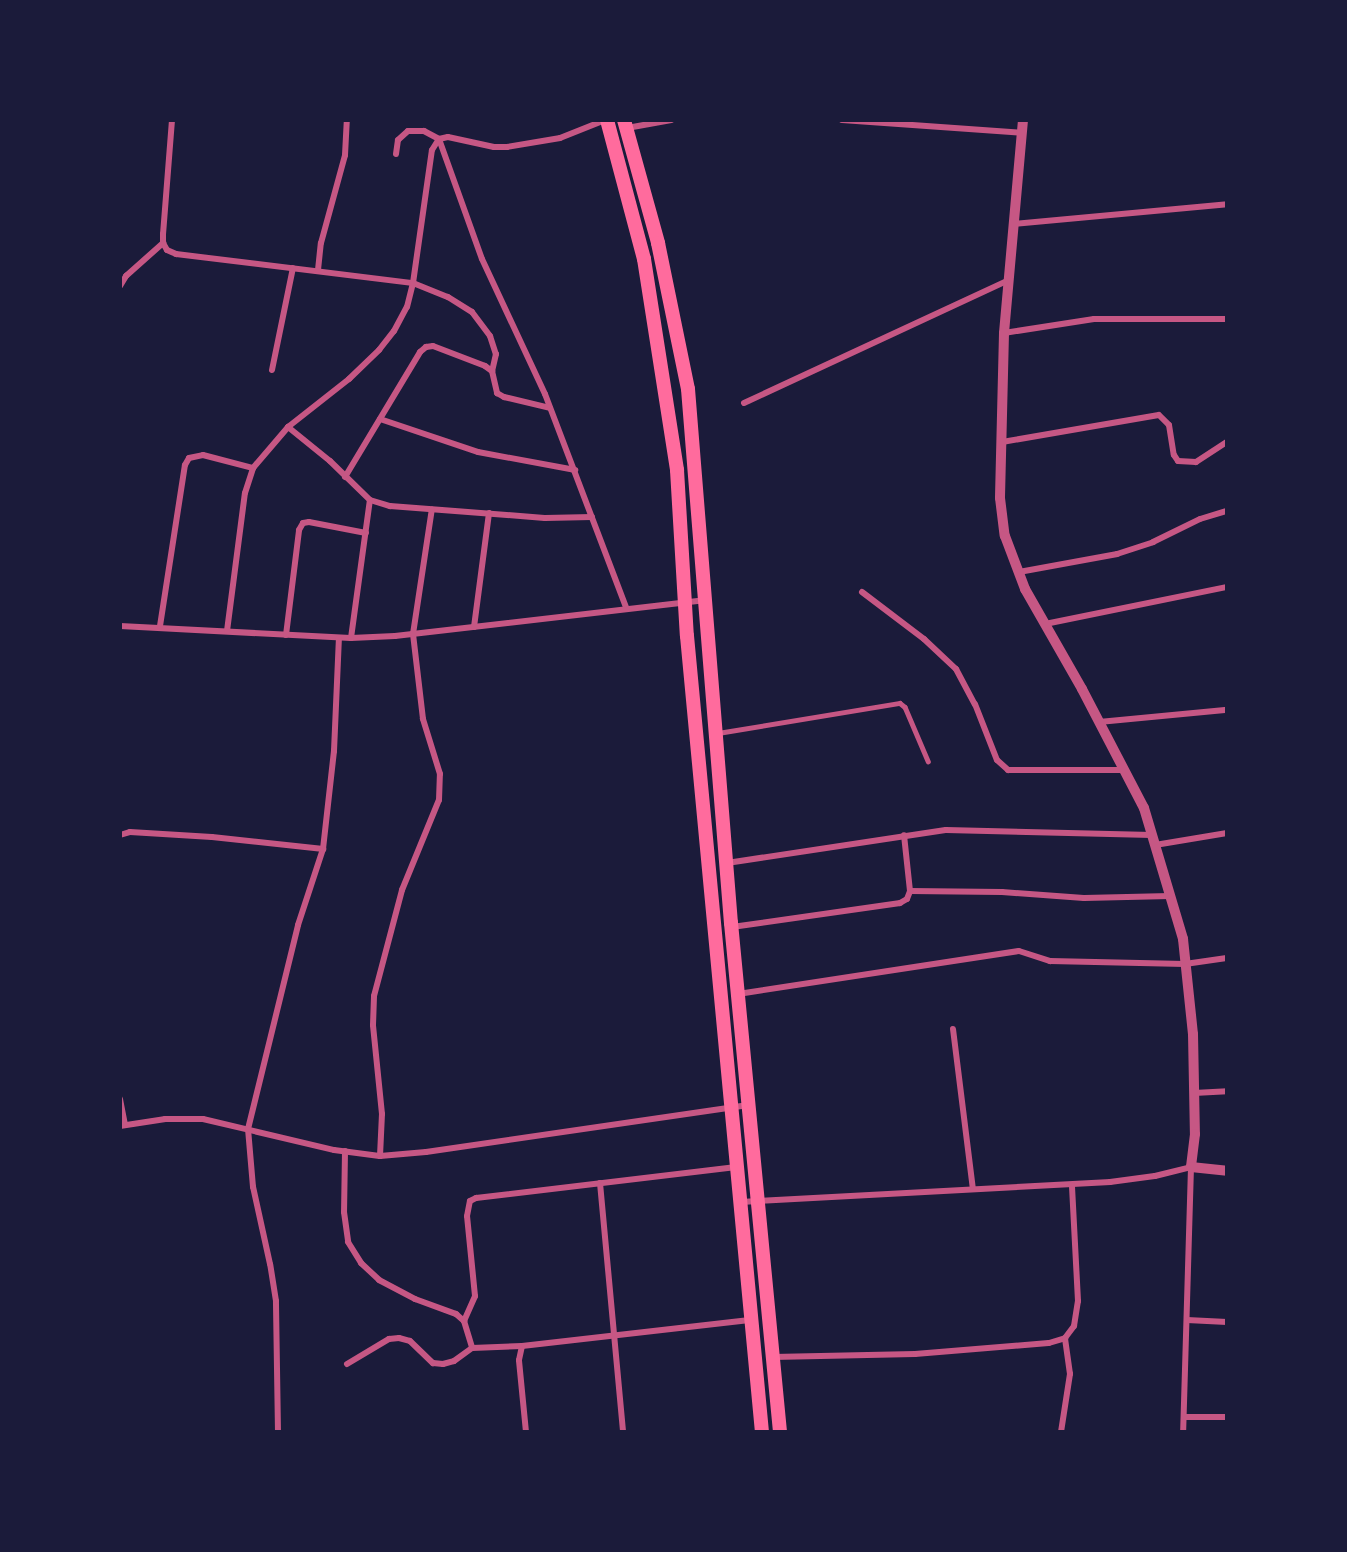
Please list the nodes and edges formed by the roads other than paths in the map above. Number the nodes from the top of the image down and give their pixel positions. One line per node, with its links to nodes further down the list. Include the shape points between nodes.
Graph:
1 (172, 120): 13 (street)
2 (347, 120): 15 (street, via 345,155 321,243)
3 (606, 120): 9 (street, via 560,138 507,147 448,137); 42 (main road, via 644,259 676,470)
4 (671, 120): 7 (street)
5 (842, 120): 8 (street)
6 (1023, 120): 8 (street)
7 (626, 124): 41 (main road, via 658,243 688,389)
8 (1022, 133): 12 (street)
9 (439, 139): 10 (street, via 424,131 408,131 398,140); 17 (street, via 432,150); 24 (street, via 482,259)
10 (396, 154)
11 (1227, 204): 12 (street)
12 (1012, 224): 16 (street)
13 (163, 243): 14 (street, via 176,254); 18 (street)
14 (293, 268): 15 (street); 21 (street)
15 (318, 270): 17 (street)
16 (1007, 281): 20 (street); 23 (street)
17 (413, 283): 22 (street, via 472,312 490,336 496,354); 26 (street, via 407,306 380,350)
18 (120, 286)
19 (1227, 319): 20 (street, via 1094,319)
20 (1004, 333): 27 (street)
21 (272, 370)
22 (492, 371): 24 (street, via 497,393); 25 (street, via 434,346 426,347)
23 (744, 403)
24 (550, 408): 30 (street)
25 (380, 419): 30 (street, via 478,452); 31 (street)
26 (288, 427): 29 (street); 31 (street)
27 (1002, 442): 28 (street, via 1159,415 1169,425 1178,461 1196,462); 38 (street, via 1000,498 1005,536)
28 (1227, 442)
29 (253, 468): 46 (street, via 204,455 189,458); 48 (street, via 245,493)
30 (575, 470): 36 (street)
31 (345, 477): 32 (street)
32 (370, 500): 33 (street, via 390,506); 37 (street)
33 (432, 509): 35 (street); 49 (street)
34 (1227, 512): 38 (street, via 1200,519 1117,554)
35 (489, 513): 36 (street, via 556,519); 47 (street)
36 (592, 517): 43 (street)
37 (366, 533): 50 (street, via 303,524 299,530); 52 (street)
38 (1019, 572): 44 (street)
39 (1227, 587): 44 (street)
40 (862, 592): 57 (street, via 956,669 997,760 1008,770)
41 (705, 600): 42 (street); 55 (main road)
42 (686, 602): 43 (street); 75 (main road)
43 (626, 607): 47 (street)
44 (1045, 624): 54 (street)
45 (122, 626): 46 (street)
46 (160, 626): 48 (street)
47 (474, 627): 49 (street)
48 (227, 631): 50 (street)
49 (413, 634): 52 (street); 81 (street, via 423,719 440,774 439,800 402,890 374,996 382,1114)
50 (286, 635): 51 (street)
51 (339, 638): 52 (street); 62 (street, via 334,751)
52 (351, 638)
53 (1227, 710): 54 (street)
54 (1100, 722): 57 (street)
55 (715, 734): 56 (lane, via 900,703); 63 (main road)
56 (928, 761)
57 (1124, 770): 61 (street, via 1144,808)
58 (1227, 833): 61 (street)
59 (120, 835): 62 (street, via 130,832 212,837)
60 (904, 835): 61 (street, via 946,830); 63 (street); 64 (street)
61 (1154, 840): 65 (street)
62 (323, 849): 77 (street, via 298,925)
63 (727, 863): 66 (main road)
64 (910, 891): 65 (street, via 1084,898); 66 (street, via 900,903)
65 (1170, 896): 68 (street, via 1183,939)
66 (731, 927): 69 (main road)
67 (1227, 958): 68 (street)
68 (1185, 964): 69 (street, via 1050,962 1019,951); 72 (street, via 1193,1034)
69 (738, 994): 74 (main road)
70 (953, 1029): 87 (street)
71 (1227, 1091): 72 (street)
72 (1194, 1093): 83 (street)
73 (120, 1099): 76 (street)
74 (748, 1105): 75 (street); 88 (main road)
75 (730, 1107): 81 (street); 82 (main road)
76 (123, 1126): 77 (street, via 165,1119 204,1119)
77 (248, 1129): 79 (street); 102 (street, via 253,1187 276,1302)
78 (293, 1140): 79 (street)
79 (334, 1150): 80 (street)
80 (345, 1151): 81 (street); 92 (street, via 344,1212 348,1242 361,1263 380,1280 415,1299 456,1314)
81 (380, 1156)
82 (736, 1167): 85 (street); 89 (main road)
83 (1191, 1167): 84 (street); 86 (street, via 1155,1176); 91 (street)
84 (1227, 1172)
85 (600, 1183): 92 (street, via 470,1201 467,1216 475,1296); 94 (street)
86 (1072, 1185): 87 (street); 95 (street, via 1078,1301 1074,1326)
87 (973, 1189): 88 (street)
88 (758, 1200): 89 (street); 98 (main road)
89 (740, 1202): 90 (main road)
90 (751, 1320): 94 (street); 105 (main road)
91 (1187, 1320): 93 (street); 100 (street)
92 (464, 1322): 97 (street)
93 (1227, 1322)
94 (612, 1334): 96 (street); 104 (street)
95 (1065, 1338): 98 (street, via 1049,1344 915,1354); 107 (street, via 1070,1374)
96 (522, 1346): 97 (street); 103 (street, via 519,1360)
97 (472, 1348): 99 (street, via 443,1364 434,1363 410,1341 389,1339)
98 (773, 1357): 106 (main road)
99 (347, 1364)
100 (1184, 1417): 101 (street); 108 (street)
101 (1227, 1417)
102 (278, 1432)
103 (526, 1432)
104 (623, 1432)
105 (762, 1432)
106 (780, 1432)
107 (1060, 1432)
108 (1183, 1432)

